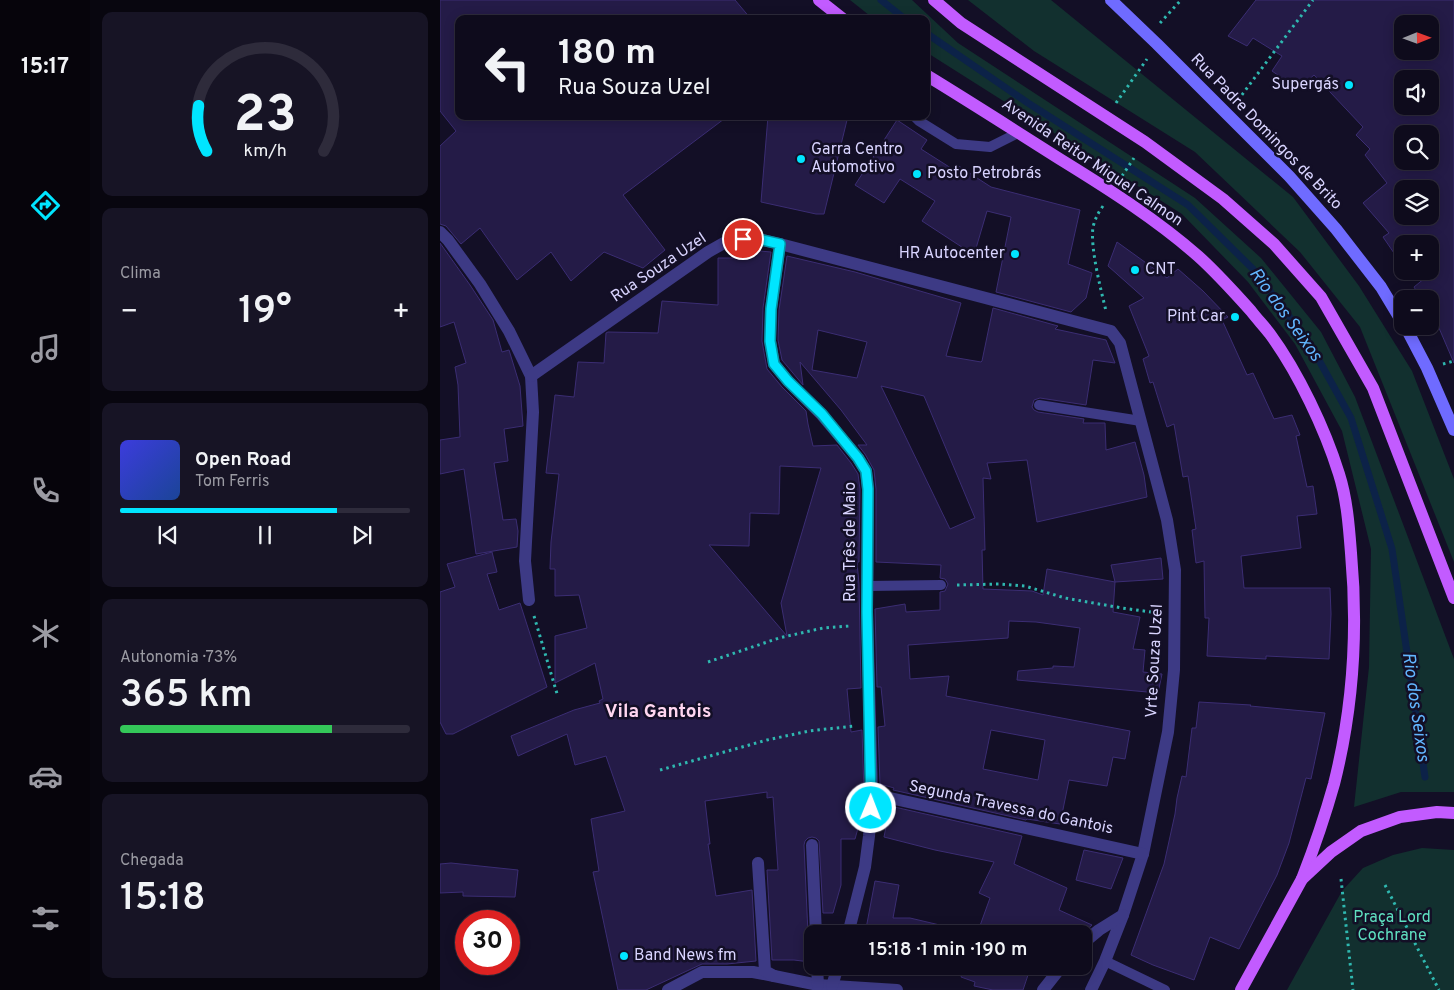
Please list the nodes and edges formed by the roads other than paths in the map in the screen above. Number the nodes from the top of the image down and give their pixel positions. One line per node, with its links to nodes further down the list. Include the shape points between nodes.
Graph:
1 (819, 0): 4 (main road)
2 (934, 0): 19 (main road, via 960,23 1145,142 1223,199 1274,244 1321,297 1373,388)
3 (1111, 0): 10 (main road, Rua Padre Domingos de Brito, via 1289,176 1336,229)
4 (838, 15)
5 (930, 78): 7 (main road, Avenida Reitor Miguel Calmon)
6 (918, 120): 7 (lane, via 956,144 990,147)
7 (1018, 133): 26 (main road, Avenida Reitor Miguel Calmon, via 1166,229 1200,258 1270,334 1297,376 1319,422 1339,475 1349,524 1355,624 1353,670 1334,782)
8 (440, 232): 13 (street, via 480,284 509,331)
9 (780, 244): 11 (street, Rua Souza Uzel); 13 (street, Rua Souza Uzel, via 754,238 731,240 708,252); 18 (street, Rua Três de Maio, via 771,309 770,341 774,364 822,414 866,471)
10 (1394, 309)
11 (1111, 331): 15 (street, Vrte Souza Uzel, via 1120,343)
12 (1410, 335): 16 (main road)
13 (531, 376): 20 (street, via 533,412 525,561)
14 (1039, 405): 15 (lane)
15 (1141, 421): 24 (street, Vrte Souza Uzel, via 1167,520 1175,570 1176,615 1168,732)
16 (1454, 430)
17 (941, 585): 18 (lane)
18 (868, 586): 21 (street, Rua Três de Maio)
19 (1454, 598)
20 (529, 600)
21 (872, 794): 24 (street, Segunda Travessa do Gantois); 29 (street, Rua Três de Maio, via 865,867)
22 (1454, 813): 26 (main road, via 1400,817 1361,831 1331,852)
23 (812, 846): 28 (street)
24 (1143, 854): 27 (street, Vrte Souza Uzel)
25 (758, 863): 35 (street, via 765,971)
26 (1302, 879): 43 (main road)
27 (1123, 915): 30 (street); 31 (street, Vrte Souza Uzel)
28 (816, 925)
29 (850, 925)
30 (1092, 936)
31 (1105, 961): 41 (street, Vrte Souza Uzel); 42 (lane)
32 (817, 975): 36 (street)
33 (835, 975): 37 (street)
34 (1055, 975): 40 (street)
35 (774, 976): 36 (street); 38 (street, via 753,972 702,972)
36 (818, 985): 37 (street)
37 (832, 986): 39 (street)
38 (668, 990)
39 (897, 990)
40 (1043, 990)
41 (1091, 990)
42 (1165, 990)
43 (1241, 990)

